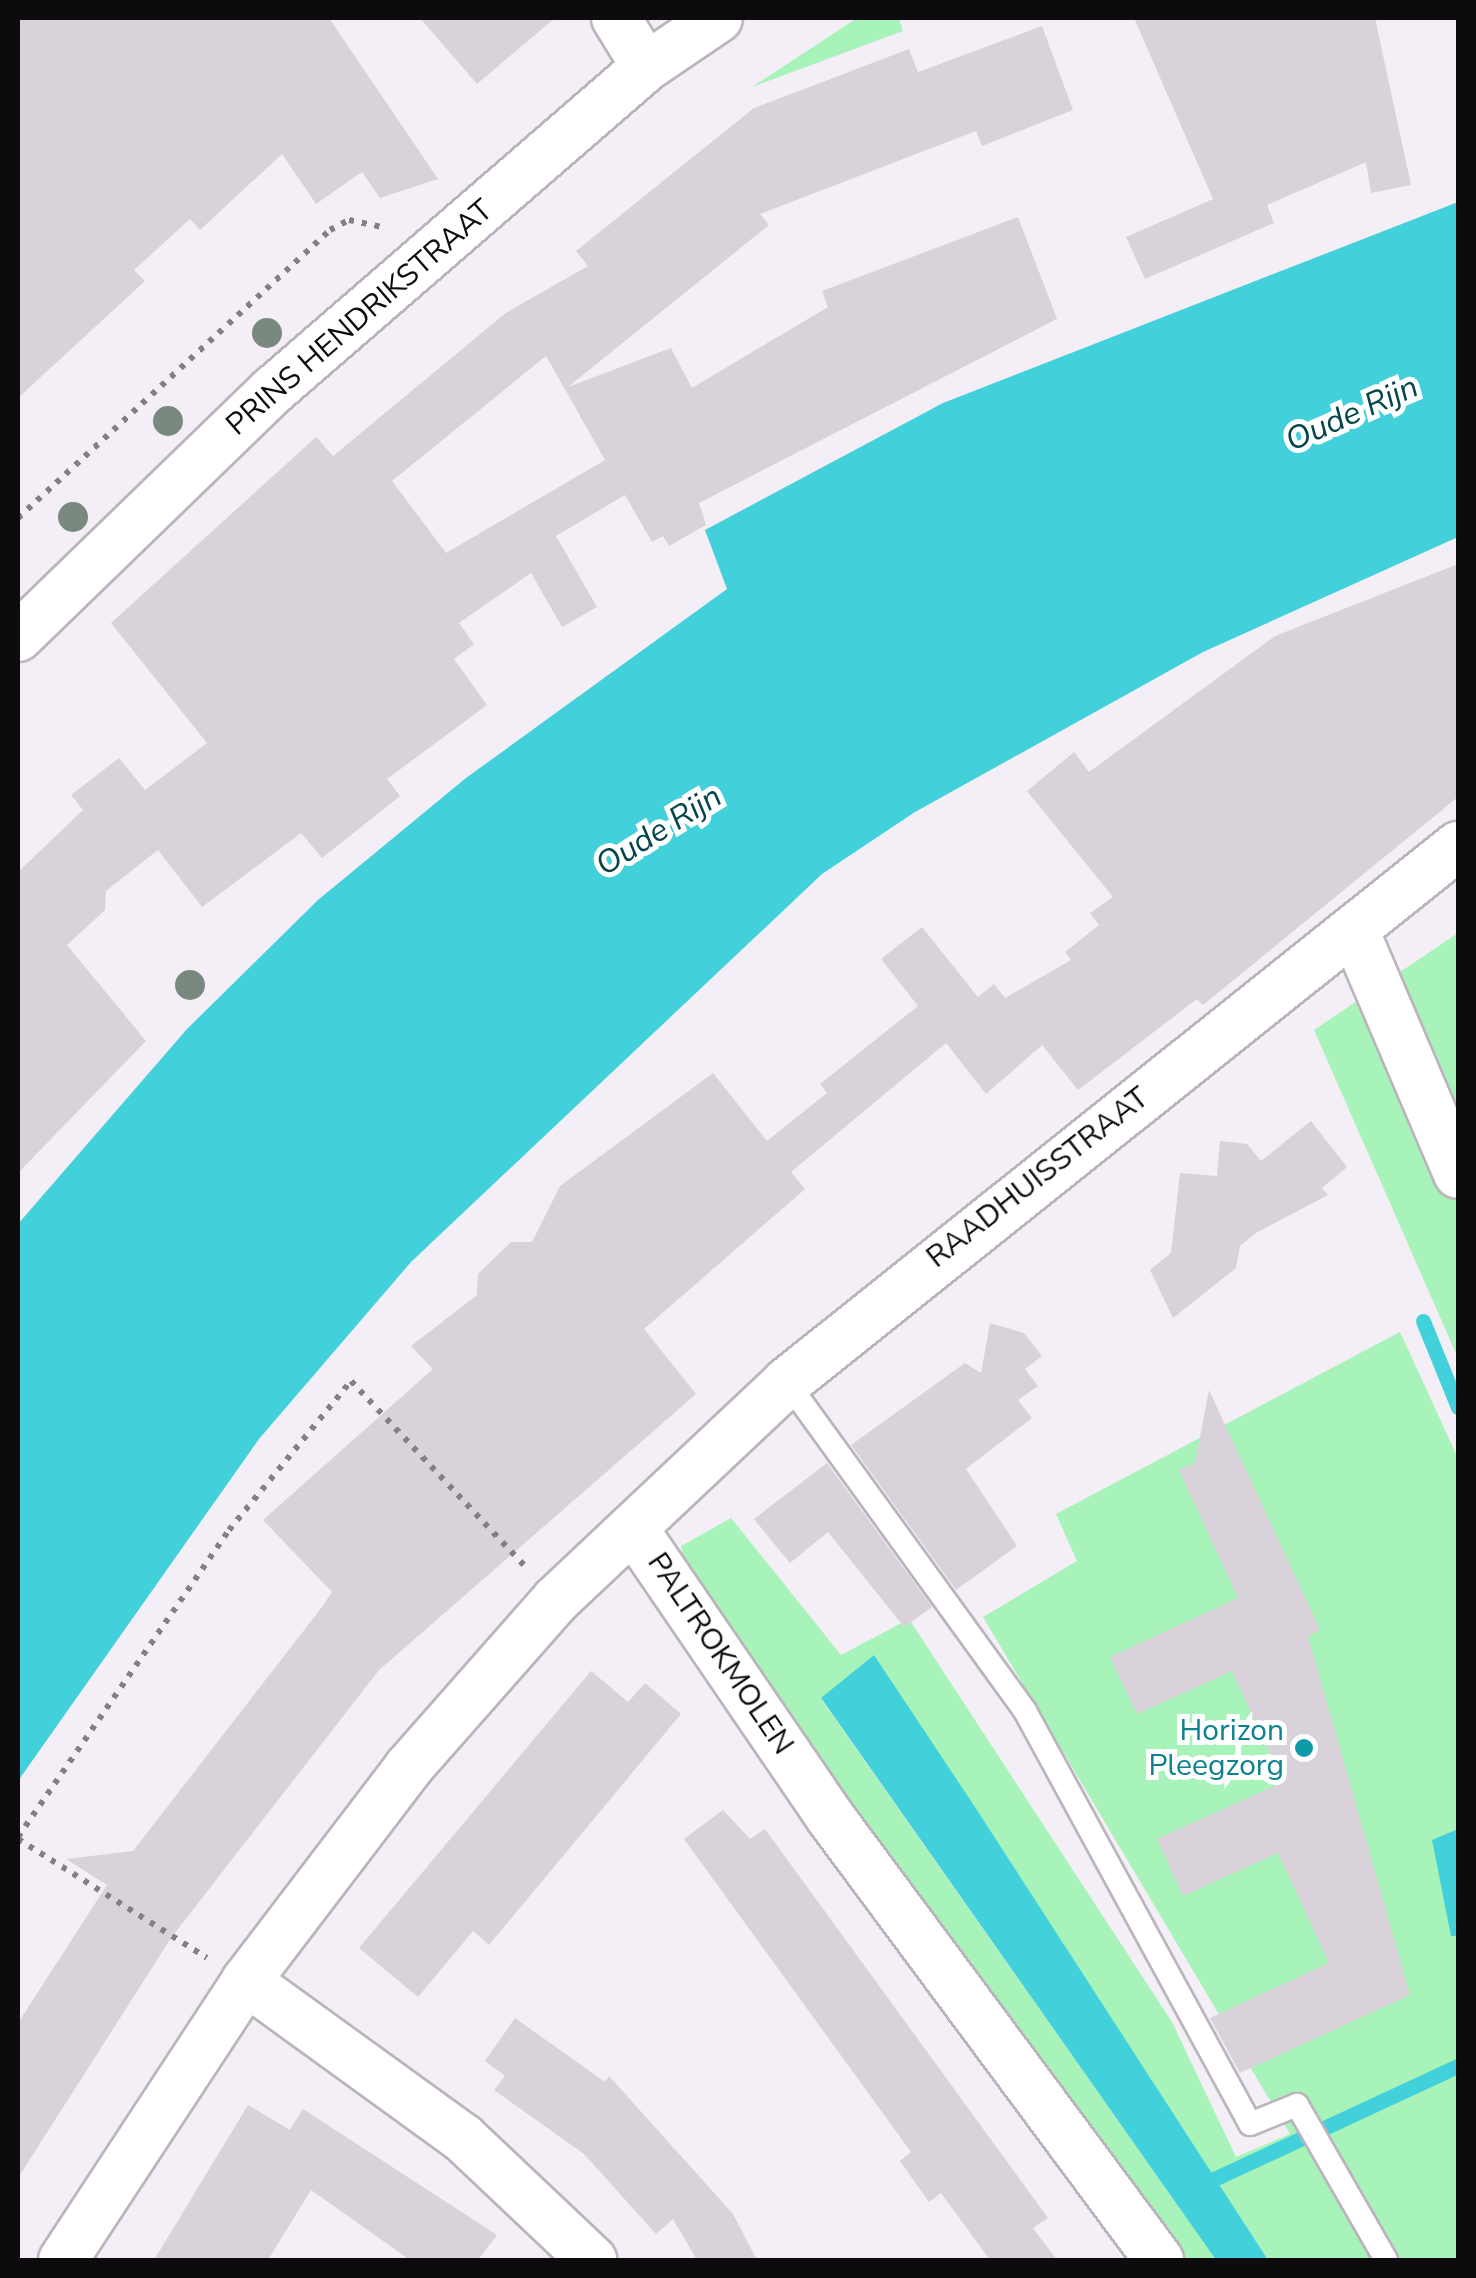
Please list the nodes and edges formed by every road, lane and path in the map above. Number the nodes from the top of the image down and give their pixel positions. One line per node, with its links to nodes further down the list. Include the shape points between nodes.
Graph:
1 (616, 18): 3 (street)
2 (718, 18): 3 (street, PRINS HENDRIKSTRAAT)
3 (646, 67): 4 (street, PRINS HENDRIKSTRAAT)
4 (446, 241): 5 (path, via 349,220 330,230); 6 (street, PRINS HENDRIKSTRAAT, via 272,391)
5 (18, 518)
6 (18, 636)
7 (1458, 846): 8 (street, RAADHUISSTRAAT)
8 (1354, 930): 9 (street); 10 (street, RAADHUISSTRAAT)
9 (1458, 1174)
10 (787, 1382): 11 (street, RAADHUISSTRAAT); 18 (lane, via 1025,1711 1250,2124 1297,2105)
11 (633, 1528): 12 (street, PALTROKMOLEN); 17 (street, PALTROKMOLEN, via 830,1817)
12 (556, 1600): 13 (path, via 352,1381 229,1530); 14 (street, PALTROKMOLEN, via 408,1768)
13 (18, 1838): 14 (path)
14 (246, 1981): 15 (street, PALTROKMOLEN); 16 (street, via 464,2138)
15 (63, 2260)
16 (592, 2260)
17 (1160, 2260)
18 (1386, 2260)

